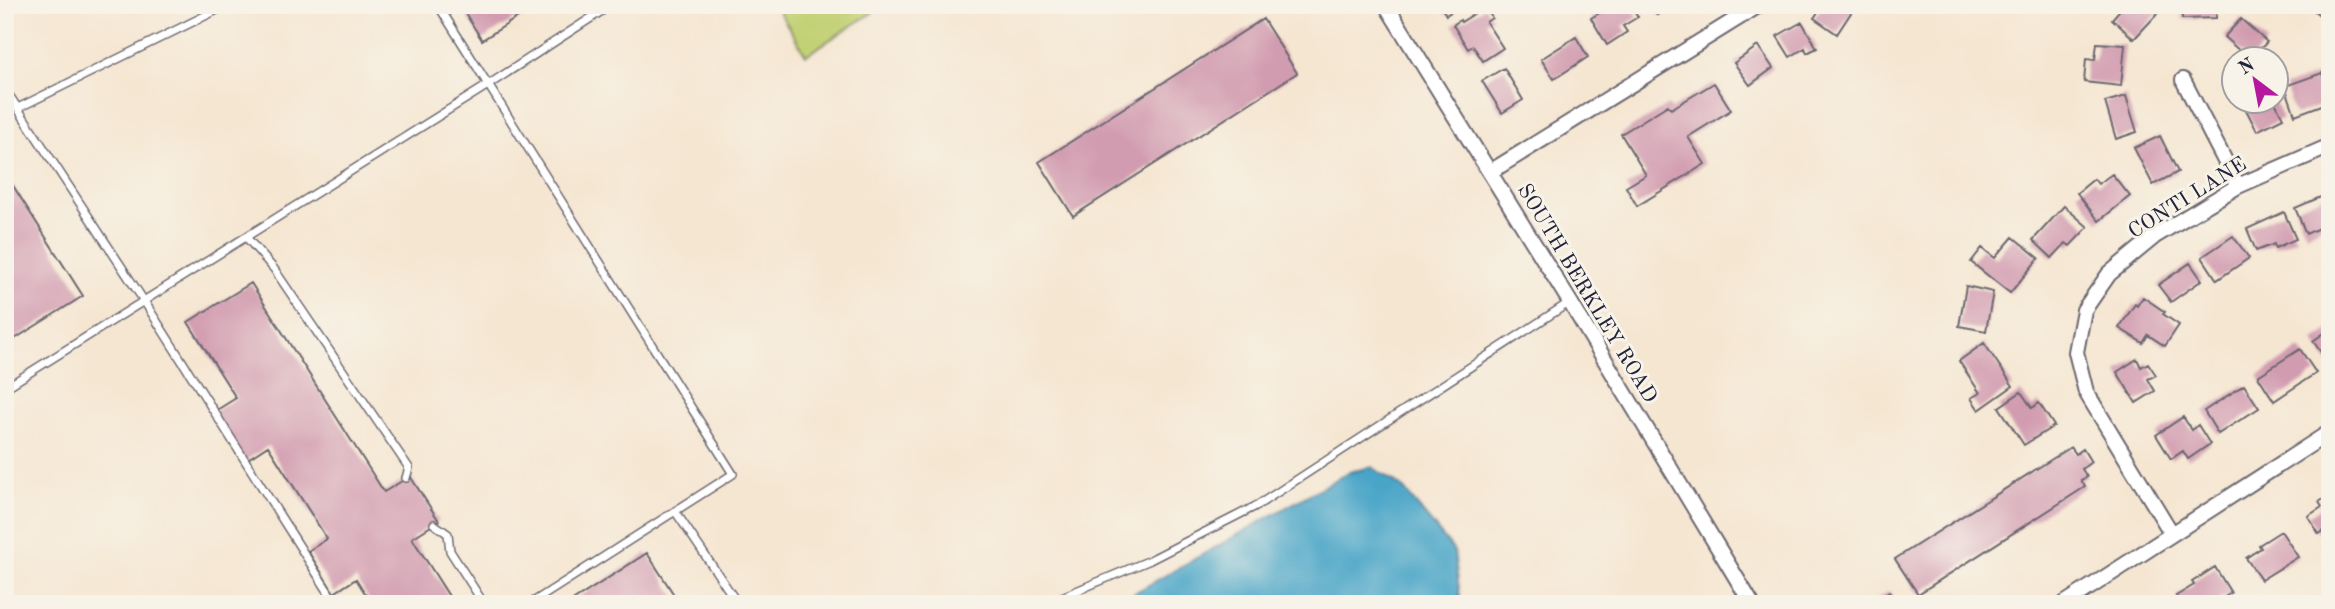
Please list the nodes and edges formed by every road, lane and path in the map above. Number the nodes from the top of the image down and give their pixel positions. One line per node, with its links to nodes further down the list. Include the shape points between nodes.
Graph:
1 (227, 5): 9 (lane)
2 (438, 5): 7 (lane)
3 (611, 5): 7 (lane)
4 (1386, 5): 11 (street, SOUTH BERKLEY ROAD)
5 (1759, 5): 11 (street)
6 (2183, 80): 12 (street)
7 (488, 85): 13 (lane); 19 (lane, via 733,474)
8 (5, 89): 9 (lane)
9 (18, 108): 14 (lane)
10 (2330, 146): 12 (street, CONTI LANE)
11 (1490, 172): 15 (street, SOUTH BERKLEY ROAD)
12 (2238, 186): 21 (street, CONTI LANE, via 2155,236 2109,274 2084,310 2079,331 2076,352 2086,392)
13 (246, 237): 14 (lane); 18 (lane, via 274,269 409,468)
14 (144, 301): 16 (lane); 22 (lane)
15 (1570, 302): 26 (lane, via 1258,505 1148,561); 27 (street, SOUTH BERKLEY ROAD)
16 (5, 388)
17 (2330, 432): 21 (street)
18 (406, 478)
19 (675, 511): 24 (lane); 25 (lane)
20 (434, 524): 23 (lane, via 448,534 450,551)
21 (2172, 534): 28 (street)
22 (336, 604)
23 (484, 604)
24 (530, 604)
25 (738, 604)
26 (1045, 604)
27 (1752, 604)
28 (2064, 604)

